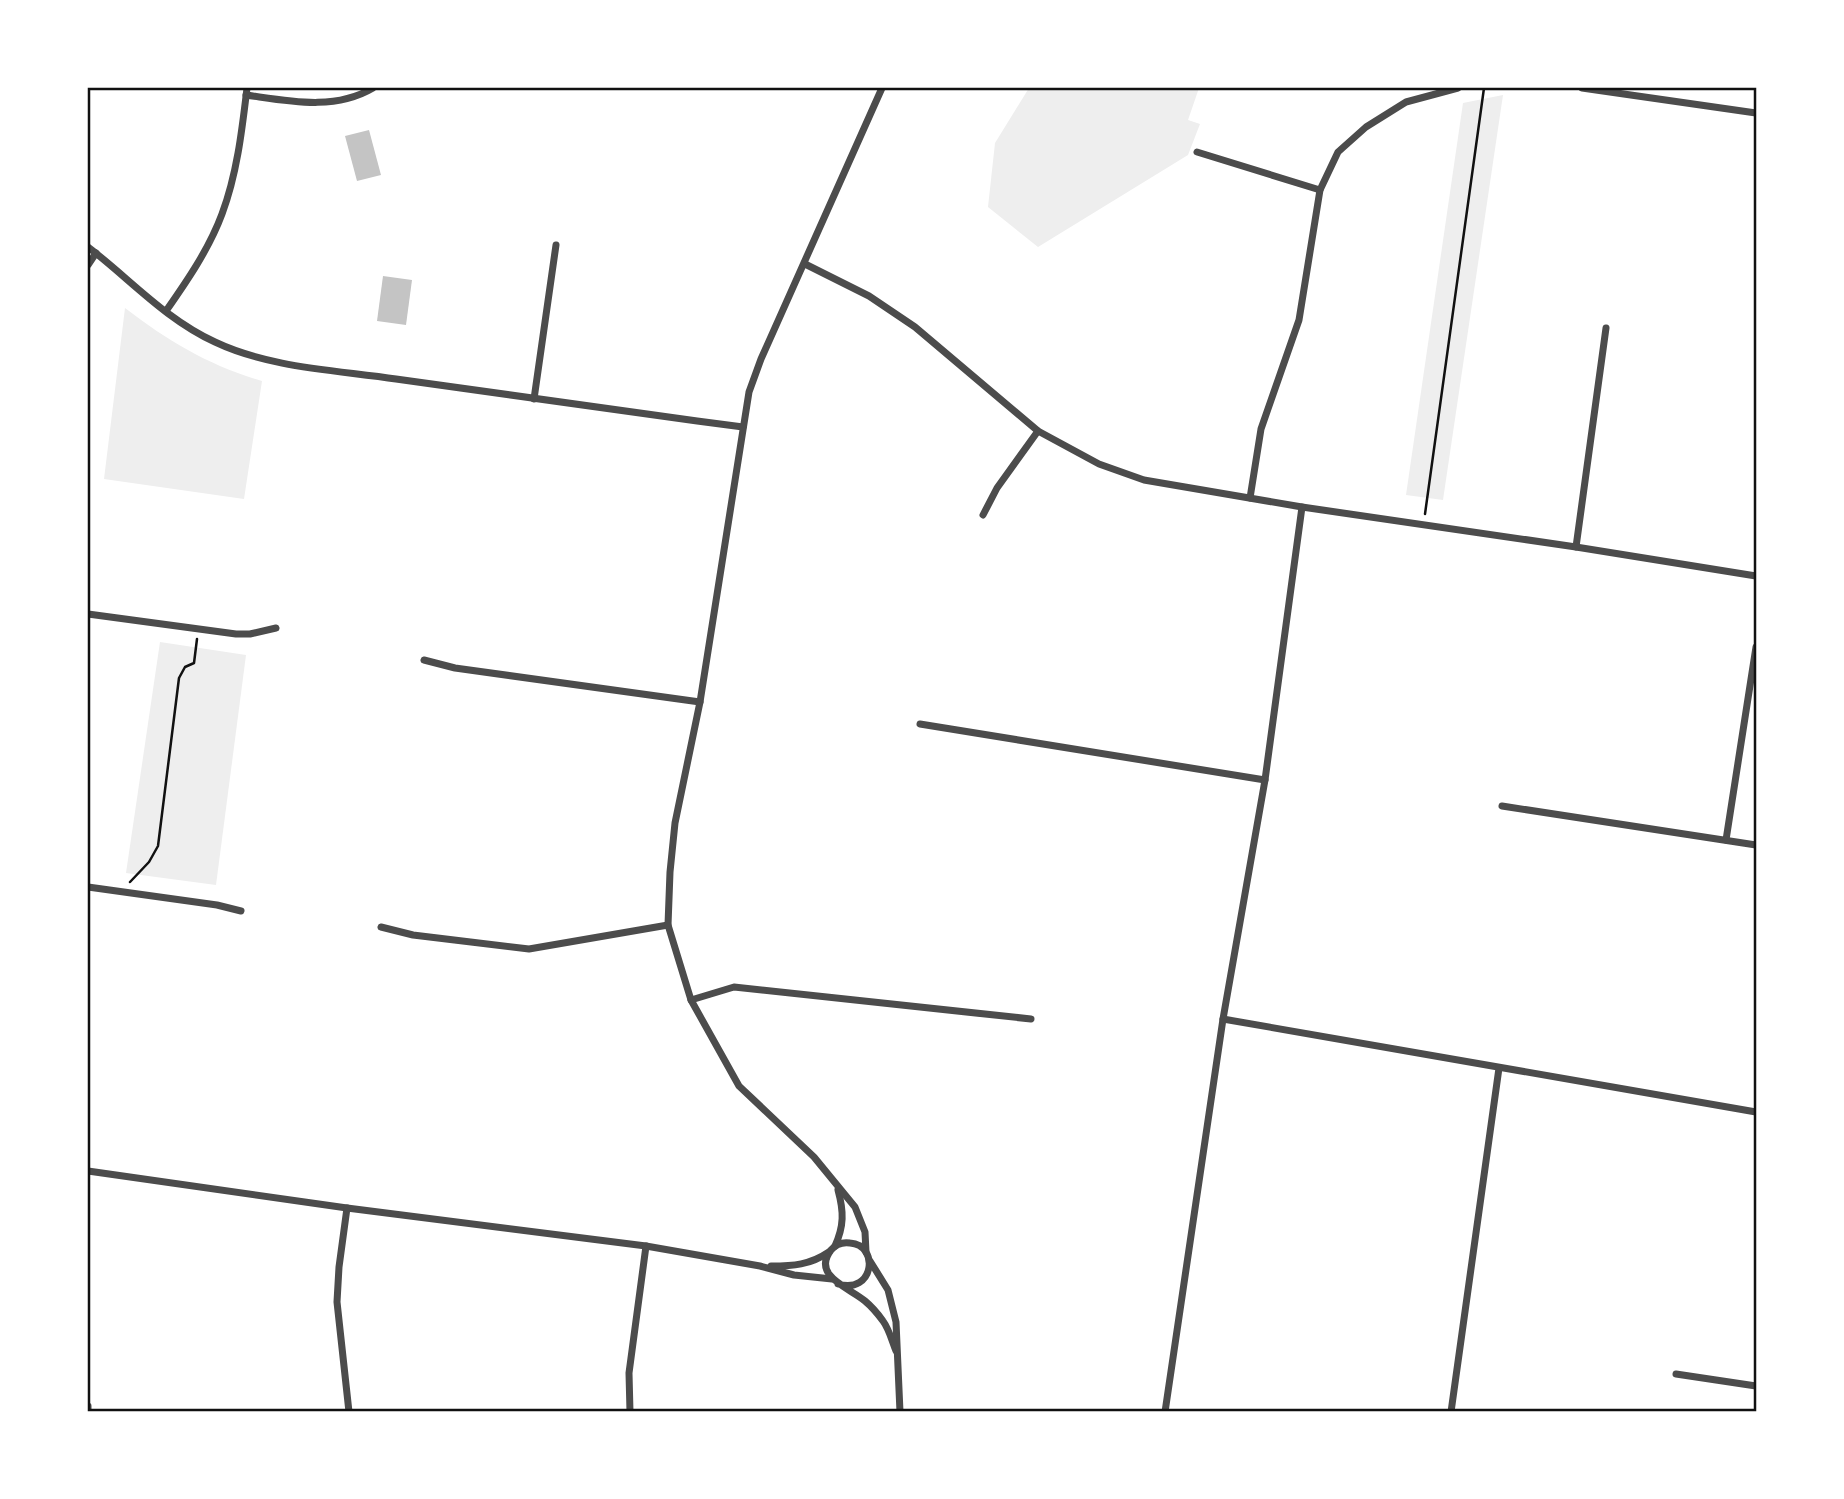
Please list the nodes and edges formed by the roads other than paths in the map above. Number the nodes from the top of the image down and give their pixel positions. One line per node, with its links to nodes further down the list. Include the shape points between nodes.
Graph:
1 (373, 88): 5 (street, via 353,97 314,103)
2 (882, 88): 12 (street)
3 (1458, 88): 8 (street, via 1406,102 1366,127 1338,152)
4 (1582, 88): 6 (street)
5 (247, 91): 14 (street, via 222,215)
6 (1756, 113)
7 (1196, 152): 8 (street)
8 (1320, 190): 19 (street, via 1299,320 1261,429)
9 (556, 245): 16 (street)
10 (88, 247): 11 (street)
11 (96, 253): 13 (street); 14 (street)
12 (805, 264): 17 (street, via 761,359); 18 (street, via 869,296 915,327)
13 (88, 265)
14 (166, 312): 16 (street, via 243,354)
15 (1606, 328): 22 (street)
16 (534, 399): 17 (street)
17 (743, 428): 28 (street)
18 (1038, 431): 19 (street, via 1099,464 1144,480); 21 (street)
19 (1250, 498): 20 (street)
20 (1302, 508): 22 (street); 30 (street)
21 (983, 515)
22 (1576, 547): 23 (street)
23 (1756, 576)
24 (88, 614): 25 (street, via 250,634)
25 (276, 628)
26 (1756, 647): 32 (street)
27 (424, 660): 28 (street)
28 (699, 702): 36 (street, via 675,823)
29 (920, 724): 30 (street)
30 (1265, 780): 40 (street)
31 (1502, 806): 32 (street)
32 (1726, 840): 33 (street)
33 (1756, 845)
34 (88, 887): 35 (street)
35 (241, 911)
36 (668, 925): 37 (street, via 529,949); 38 (street)
37 (381, 927)
38 (691, 1000): 39 (street, via 734,987); 44 (street, via 739,1086 814,1157)
39 (1031, 1019)
40 (1223, 1019): 41 (street); 59 (street)
41 (1499, 1068): 42 (street); 60 (street)
42 (1756, 1112)
43 (88, 1171): 45 (street)
44 (836, 1185): 47 (street, via 843,1229); 48 (street, via 855,1207)
45 (347, 1208): 46 (street); 56 (street, via 337,1302)
46 (646, 1246): 49 (street); 57 (street, via 629,1373)
47 (832, 1249): 48 (street, via 855,1243); 49 (street, via 816,1261 795,1266); 50 (street, via 826,1265)
48 (868, 1255): 50 (street, via 868,1272 859,1283 845,1286); 51 (street, via 888,1290 896,1322)
49 (760, 1266): 50 (street)
50 (835, 1282): 51 (street, via 864,1300 885,1323)
51 (896, 1351): 58 (street)
52 (1676, 1374): 53 (street)
53 (1756, 1387)
54 (88, 1406): 55 (street)
55 (88, 1412)
56 (349, 1412)
57 (630, 1412)
58 (900, 1412)
59 (1165, 1412)
60 (1451, 1412)

